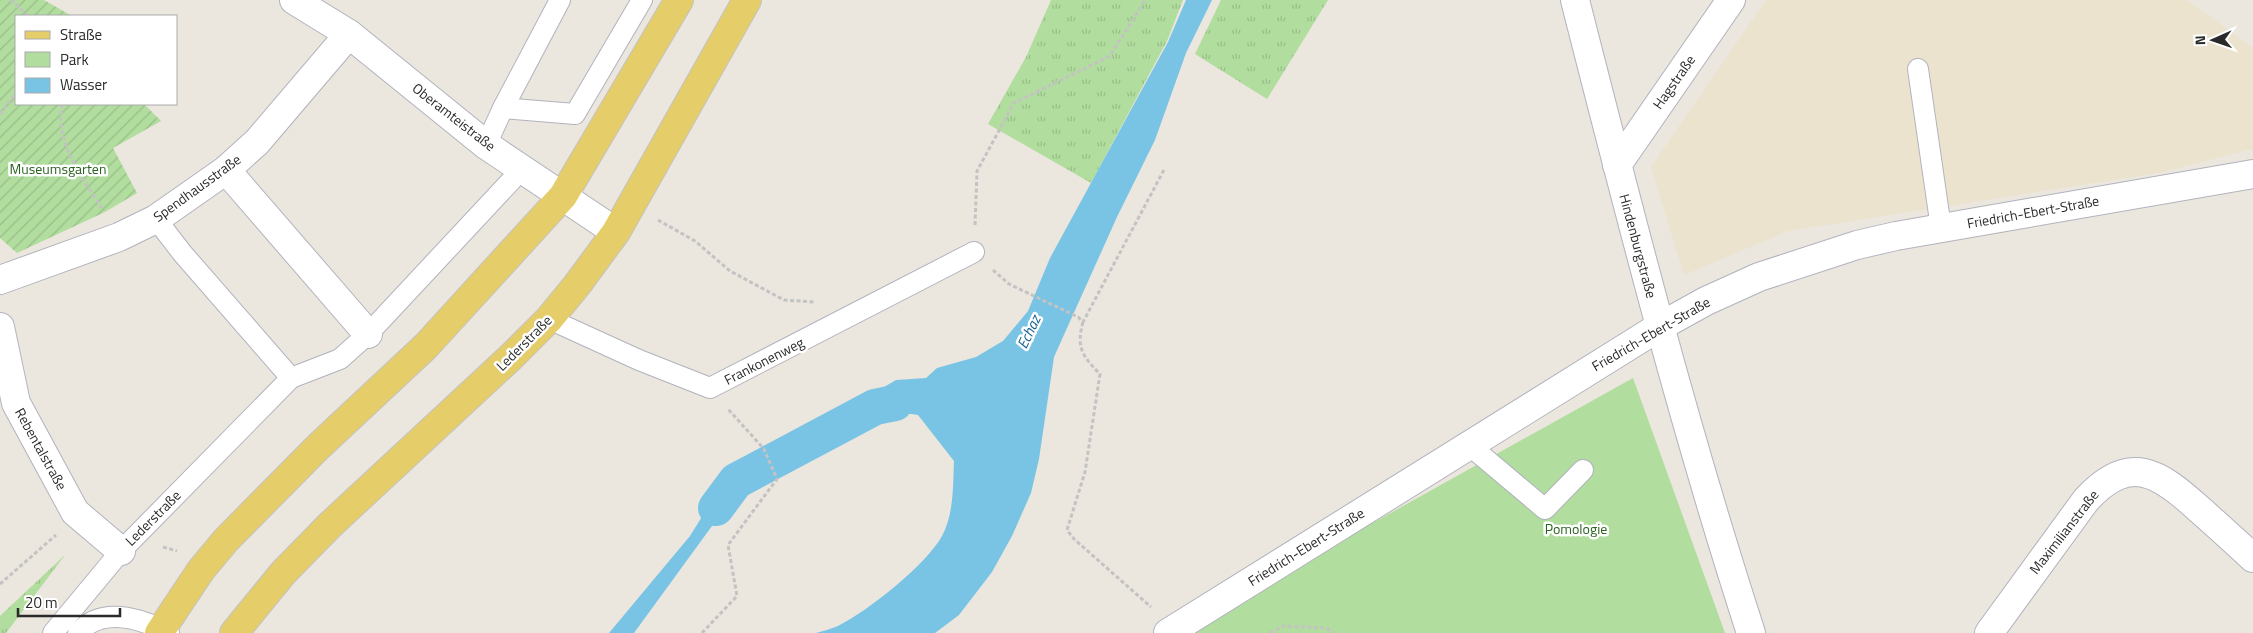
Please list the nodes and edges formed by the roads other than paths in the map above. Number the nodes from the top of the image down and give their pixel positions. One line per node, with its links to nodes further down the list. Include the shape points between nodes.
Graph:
1 (294, 0): 8 (street, Oberamteistraße)
2 (560, 0): 10 (lane)
3 (642, 0): 10 (lane, via 575,114)
4 (680, 0): 16 (main road)
5 (748, 0): 19 (main road, Lederstraße)
6 (1575, 0): 12 (street, Hindenburgstraße)
7 (1731, 0): 12 (street, Hagstraße)
8 (349, 34): 11 (street, Oberamteistraße); 14 (street, Spendhausstraße, via 257,142)
9 (1918, 69): 18 (lane)
10 (503, 108): 11 (lane)
11 (486, 145): 13 (street, Oberamteistraße)
12 (1617, 165): 24 (street, Hindenburgstraße)
13 (522, 169): 16 (street, Oberamteistraße); 25 (lane, Lederstraße)
14 (226, 170): 17 (street, Spendhausstraße); 25 (street)
15 (2253, 174): 18 (street, Friedrich-Ebert-Straße)
16 (563, 196): 19 (street, Oberamteistraße); 31 (main road, via 426,346 318,447 226,540 201,570)
17 (156, 219): 21 (street, Spendhausstraße, via 119,237); 26 (lane)
18 (1941, 228): 24 (street, Friedrich-Ebert-Straße, via 1857,245 1798,263 1724,293)
19 (616, 232): 22 (main road, Lederstraße)
20 (974, 252): 22 (lane, Frankonenweg, via 710,388 639,360)
21 (0, 280)
22 (549, 318): 34 (main road, Lederstraße, via 330,525 283,573)
23 (0, 326): 29 (street, Rebentalstraße, via 16,403 75,512)
24 (1659, 327): 27 (street, Friedrich-Ebert-Straße); 36 (street, Hindenburgstraße)
25 (368, 334): 26 (lane, Lederstraße, via 340,359)
26 (291, 378): 29 (lane, Lederstraße)
27 (1469, 446): 28 (lane, via 1545,509); 35 (street, Friedrich-Ebert-Straße)
28 (1583, 470)
29 (121, 550): 32 (lane, Lederstraße)
30 (2253, 558): 37 (street, Maximilianstraße, via 2169,483 2149,473 2132,472 2114,478 2086,500)
31 (163, 632): 33 (lane, via 132,619 106,616 86,624)
32 (53, 633)
33 (78, 633)
34 (234, 633)
35 (1168, 633)
36 (1751, 633)
37 (1989, 633)

